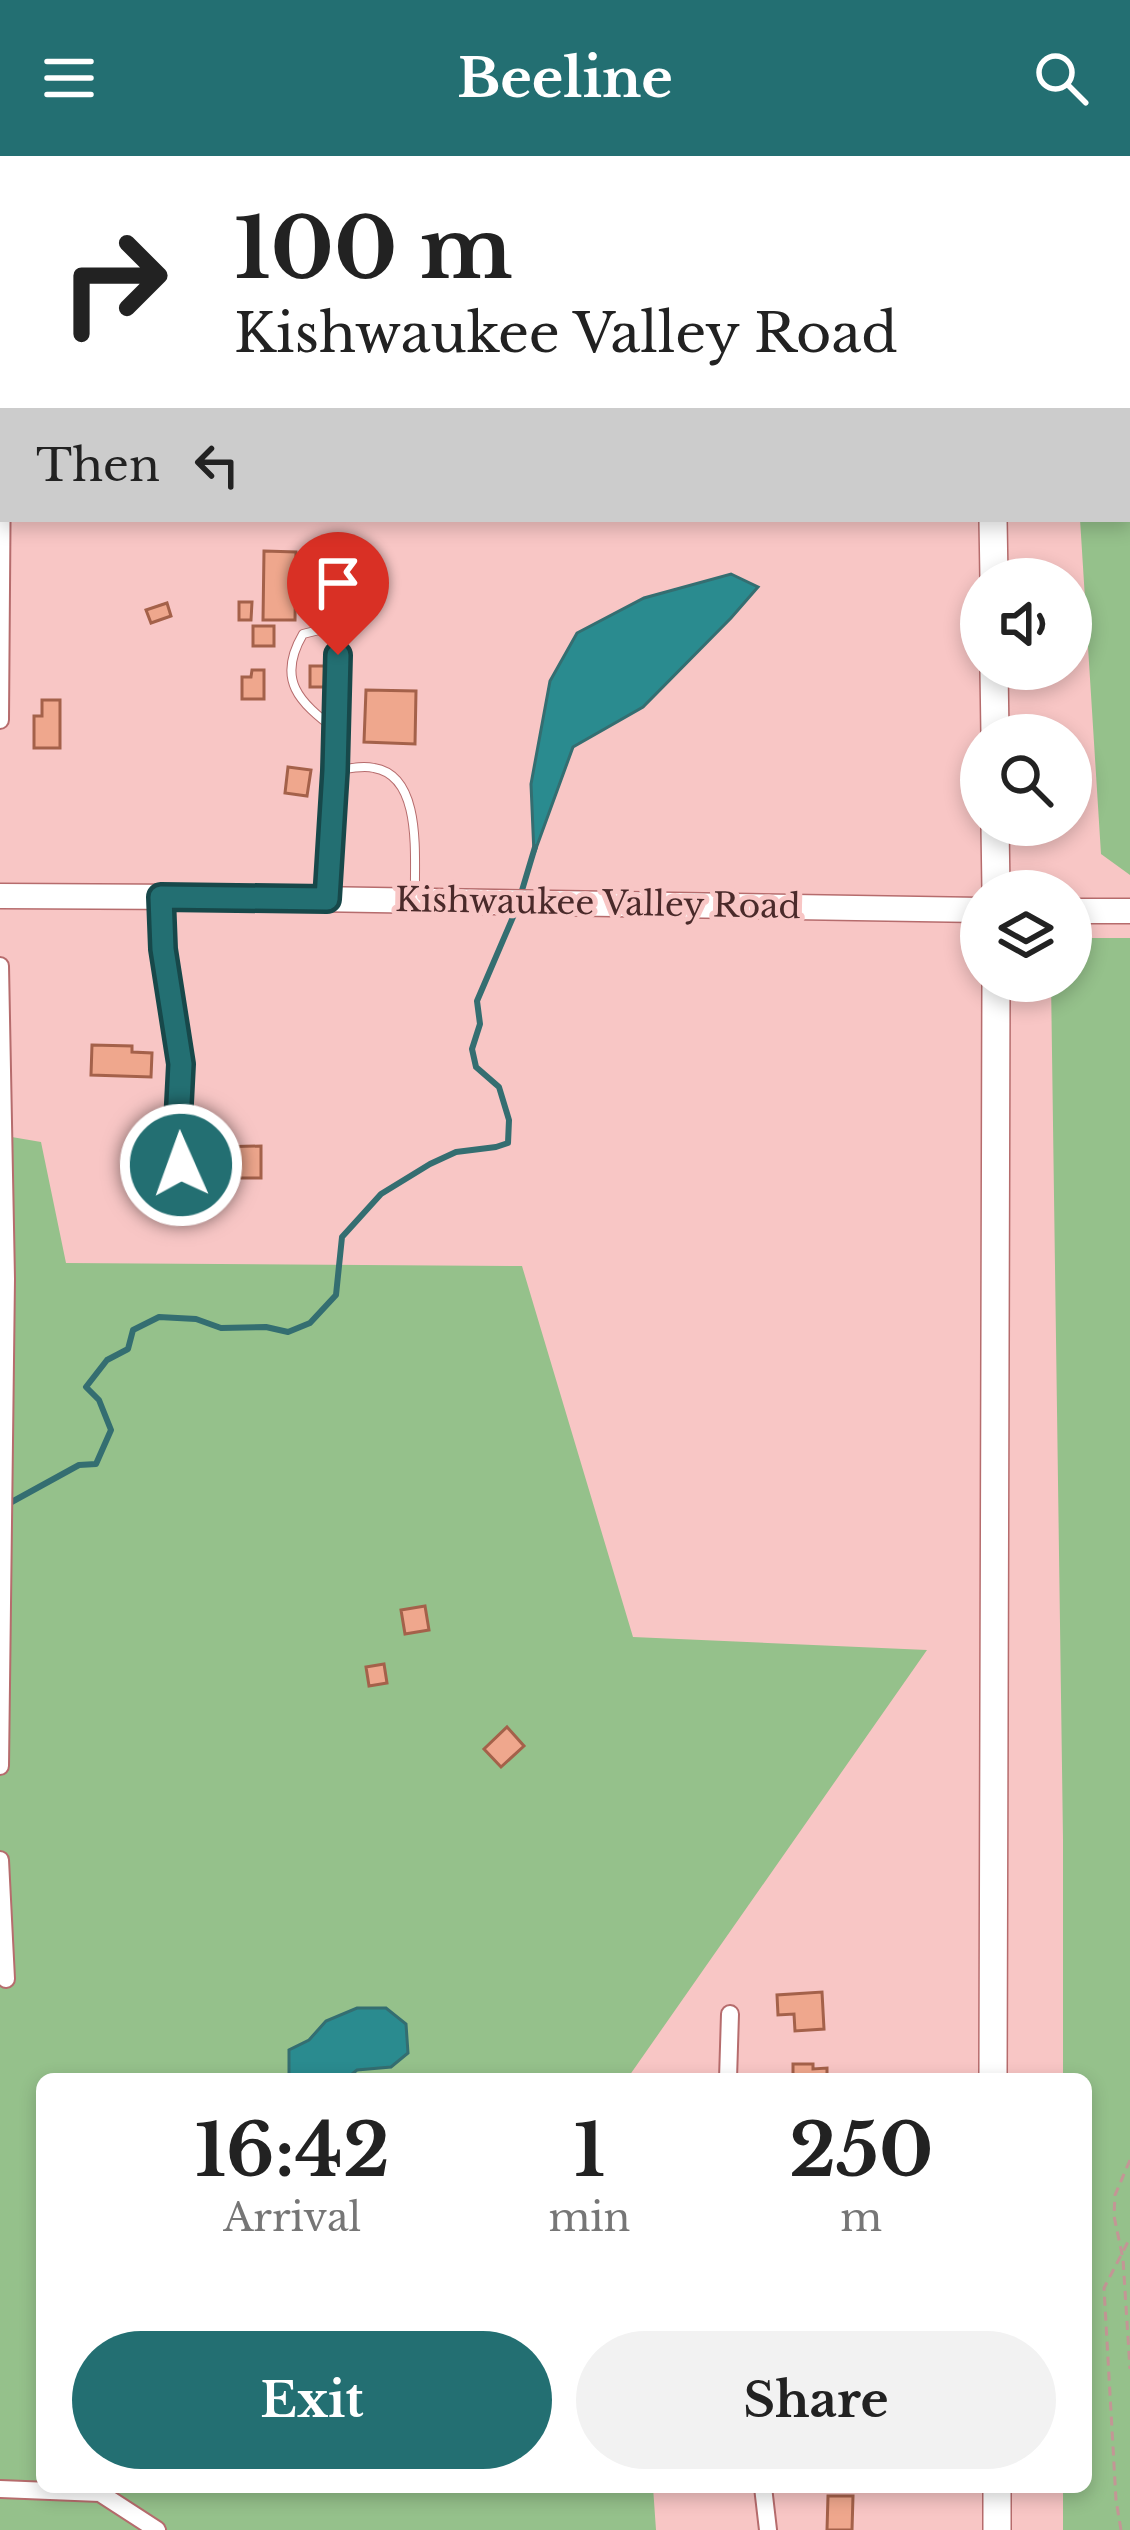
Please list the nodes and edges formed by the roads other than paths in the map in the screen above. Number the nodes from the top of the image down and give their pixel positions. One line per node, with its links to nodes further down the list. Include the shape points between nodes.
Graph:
1 (2, 522): 4 (street)
2 (993, 522): 3 (main road)
3 (994, 558)
4 (0, 720)
5 (335, 730): 5 (lane, via 338,655 330,636 303,634 293,650 294,691); 6 (lane)
6 (335, 771): 9 (lane); 10 (lane, via 389,772 408,796)
7 (0, 896): 8 (street, Kishwaukee Valley Road)
8 (161, 897): 9 (street, Kishwaukee Valley Road); 16 (lane, via 181,1064 181,1165 202,1188)
9 (327, 899): 10 (street, Kishwaukee Valley Road)
10 (416, 900): 11 (street, Kishwaukee Valley Road)
11 (960, 910)
12 (1092, 911): 13 (street)
13 (1130, 911)
14 (0, 967): 17 (street)
15 (996, 1002): 22 (main road)
16 (223, 1190)
17 (0, 1766)
18 (0, 1860): 19 (street)
19 (5, 1978)
20 (730, 2014): 21 (street)
21 (728, 2073)
22 (993, 2073)
23 (0, 2489): 24 (street)
24 (36, 2489)
25 (105, 2493): 28 (street)
26 (764, 2493): 29 (street)
27 (997, 2493): 30 (main road)
28 (157, 2530)
29 (768, 2530)
30 (997, 2530)

